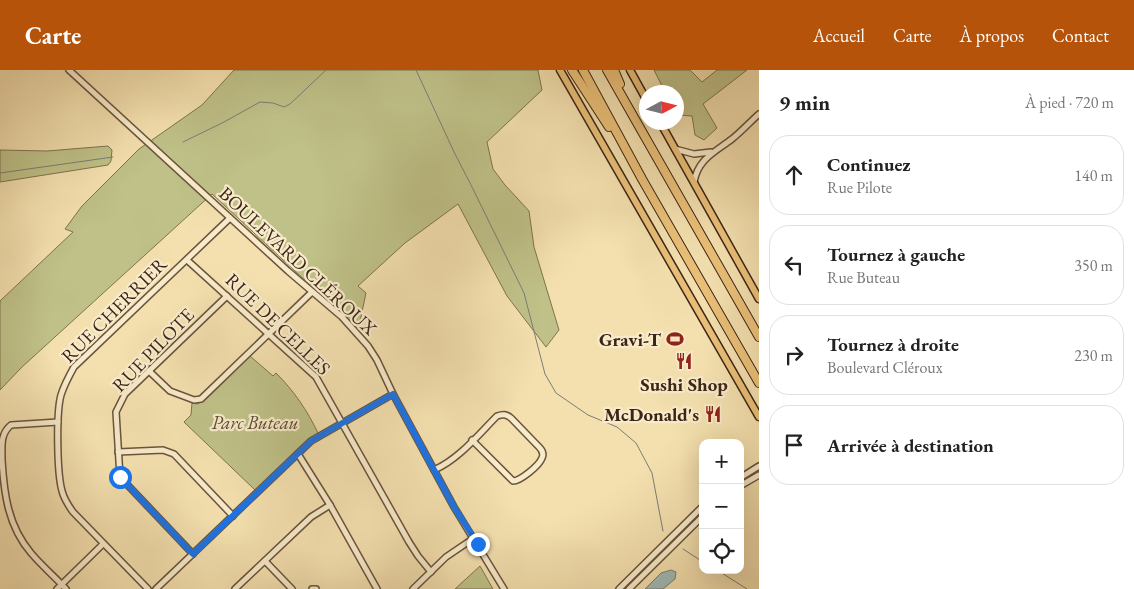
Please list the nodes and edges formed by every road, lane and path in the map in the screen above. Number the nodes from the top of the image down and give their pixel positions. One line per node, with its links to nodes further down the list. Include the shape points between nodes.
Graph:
1 (69, 70): 16 (street, BOULEVARD CLÉROUX)
2 (560, 70): 26 (main road)
3 (572, 70): 14 (highway)
4 (583, 70): 14 (highway)
5 (607, 70): 10 (highway)
6 (614, 70): 10 (highway)
7 (630, 70): 8 (main road)
8 (639, 86)
9 (759, 114): 13 (street, via 734,138)
10 (637, 123): 22 (highway)
11 (664, 130): 12 (main road)
12 (675, 149): 13 (street, via 694,154); 15 (main road)
13 (712, 152): 15 (street, via 699,166)
14 (642, 179): 24 (highway)
15 (694, 182): 20 (main road)
16 (230, 218): 17 (street, RUE CHERRIER); 18 (street, BOULEVARD CLÉROUX)
17 (187, 260): 19 (street, RUE DE CELLES); 27 (street, RUE CHERRIER, via 74,367 60,397)
18 (312, 292): 21 (street); 25 (street, BOULEVARD CLÉROUX, via 368,346)
19 (227, 296): 21 (street, RUE DE CELLES); 23 (street, RUE PILOTE)
20 (759, 298)
21 (269, 333): 23 (street, via 198,400 170,391); 28 (street, RUE DE CELLES, via 316,377)
22 (759, 336)
23 (149, 371): 31 (street, RUE PILOTE, via 125,394 116,412)
24 (759, 383)
25 (393, 394): 28 (street); 35 (street, BOULEVARD CLÉROUX)
26 (759, 417)
27 (58, 422): 30 (street, via 12,425 2,434); 44 (street, RUE CHERRIER, via 62,490 66,502)
28 (343, 423): 32 (street, via 317,436); 47 (street, RUE DE CELLES, via 413,549)
29 (472, 440): 29 (street, via 497,416 507,415 539,447 543,456 521,479 513,481); 35 (street, via 450,461)
30 (1, 447): 34 (street)
31 (118, 452): 41 (street, via 163,450 174,454); 45 (street, RUE PILOTE, via 122,481)
32 (298, 454): 39 (street); 41 (street)
33 (759, 466): 36 (street)
34 (1, 470): 48 (street, via 7,507 15,529 31,553)
35 (434, 470): 43 (street, BOULEVARD CLÉROUX)
36 (744, 475)
37 (759, 475): 38 (street)
38 (743, 484)
39 (330, 505): 46 (street, via 311,517); 54 (street)
40 (699, 510): 57 (street)
41 (234, 516): 45 (street)
42 (699, 520): 58 (street)
43 (474, 538): 47 (street, via 457,548); 56 (street, BOULEVARD CLÉROUX)
44 (103, 544): 48 (street); 50 (street, RUE CHERRIER)
45 (193, 554): 51 (street)
46 (266, 561): 52 (street); 53 (street)
47 (431, 572): 55 (street)
48 (64, 587): 49 (street)
49 (57, 589)
50 (148, 589)
51 (156, 589)
52 (235, 589)
53 (292, 589)
54 (377, 589)
55 (413, 589)
56 (504, 589)
57 (619, 589)
58 (629, 589)

